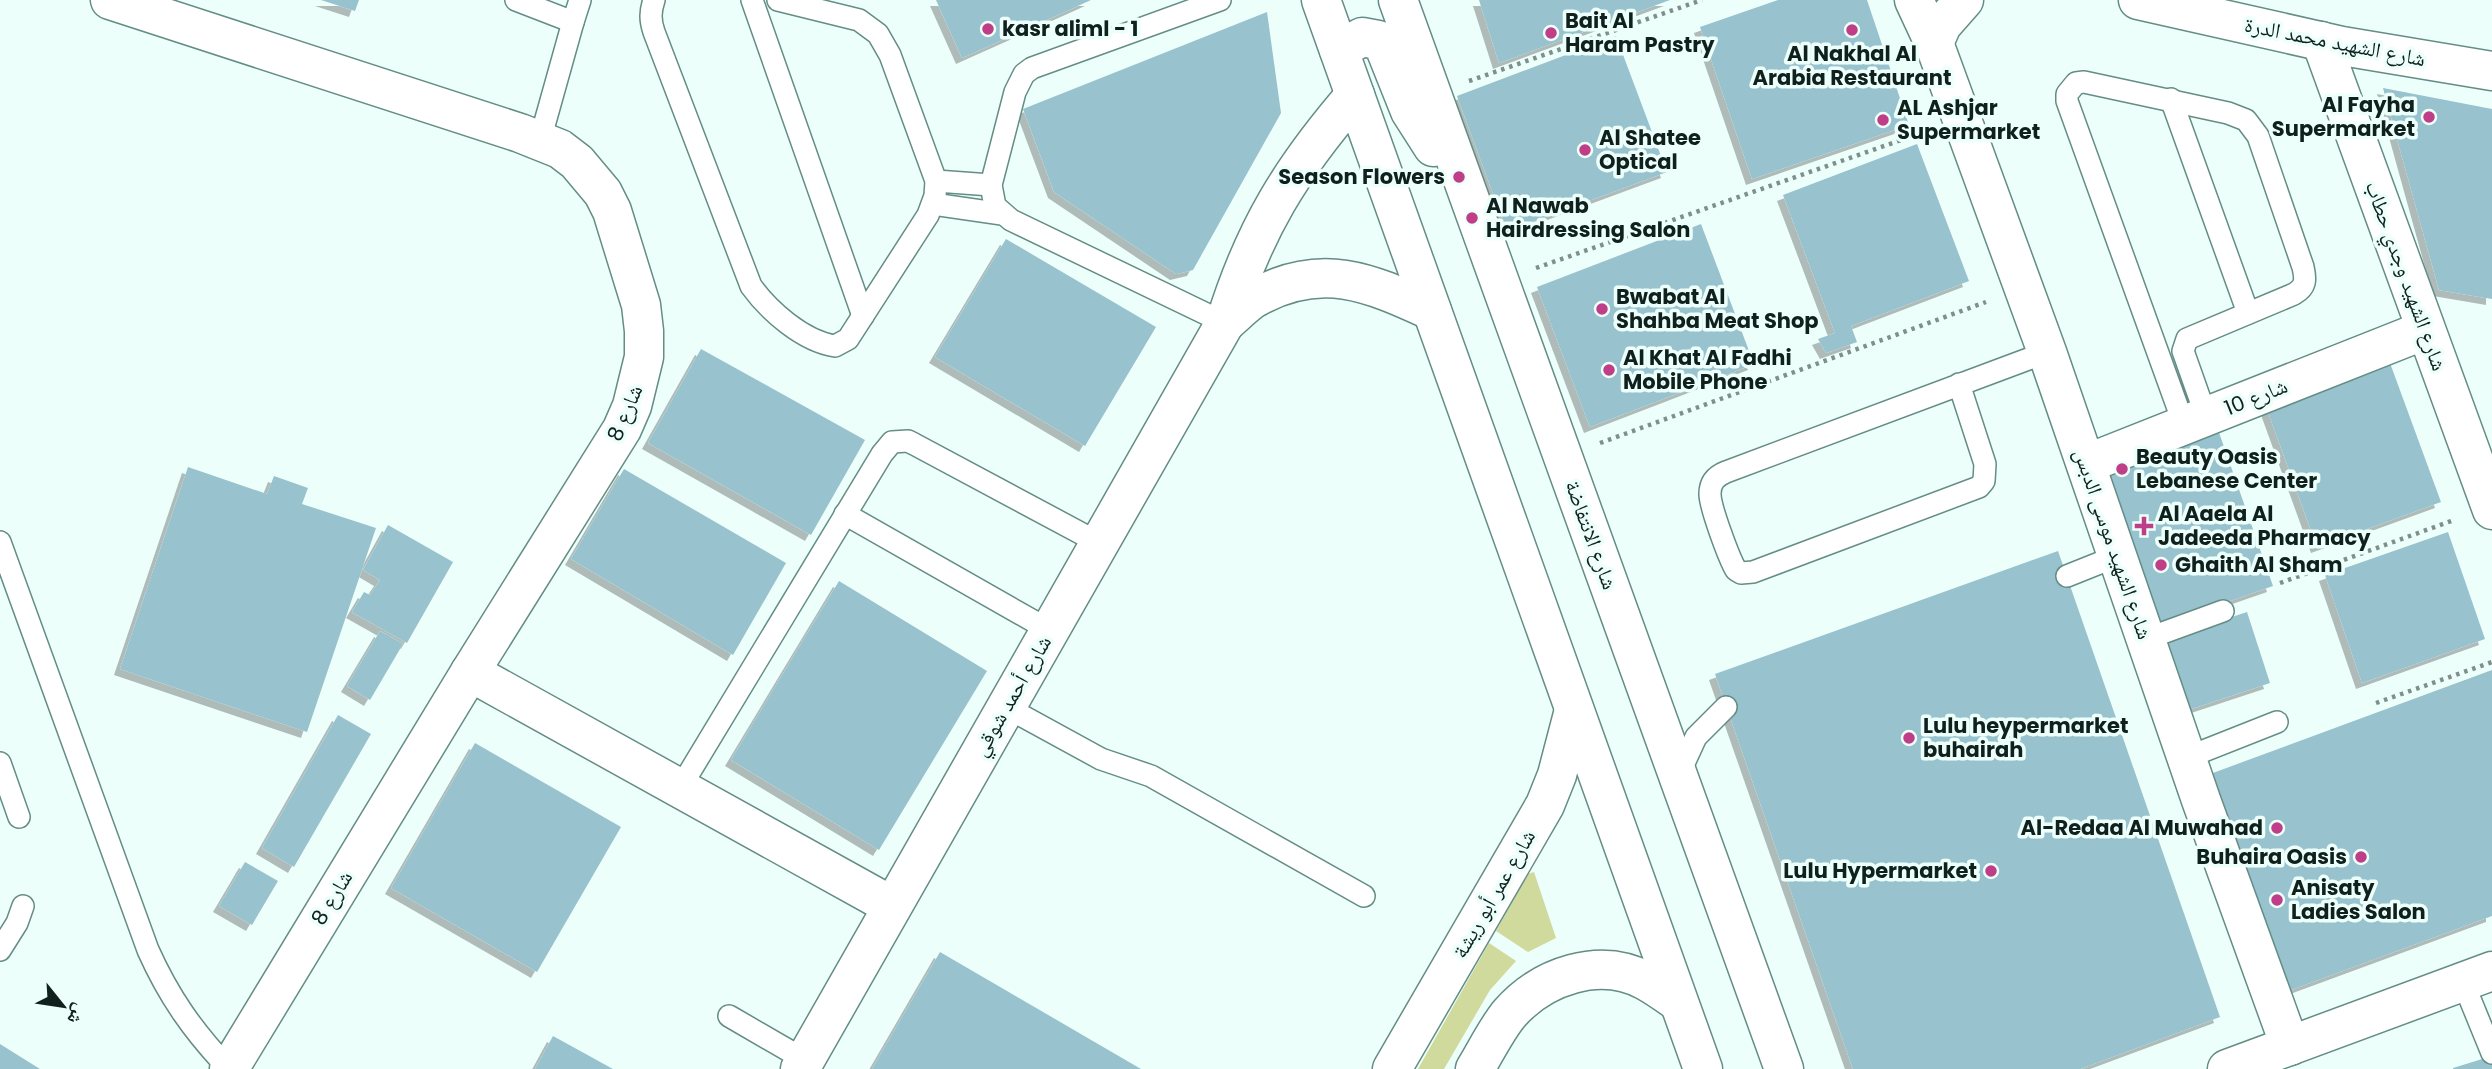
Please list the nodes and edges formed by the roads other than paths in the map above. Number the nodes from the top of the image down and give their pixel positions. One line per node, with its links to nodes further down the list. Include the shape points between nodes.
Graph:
1 (110, 0): 21 (street, شارع 8)
2 (516, 0): 14 (lane)
3 (580, 0): 14 (lane)
4 (654, 0): 29 (lane, via 650,21 751,286 777,316 828,345 843,344)
5 (752, 0): 29 (lane)
6 (778, 0): 22 (lane, via 859,20 878,34)
7 (1220, 0): 23 (lane, via 1032,68 1015,92)
8 (1321, 0): 17 (street)
9 (1398, 0): 24 (street, شارع الانتفاضة)
10 (1914, 0): 16 (street, شارع الشهيد موسى الدبس)
11 (1965, 0): 16 (street, via 1942,25)
12 (2138, 0): 13 (street, شارع الشهيد محمد الدرة)
13 (2210, 8): 15 (street, شارع الشهيد محمد الدرة)
14 (573, 22): 21 (lane)
15 (2321, 41): 18 (street, شارع الشهيد محمد الدرة); 31 (street, شارع الشهيد وجدي حطاب)
16 (1934, 43): 32 (street, شارع الشهيد موسى الدبس)
17 (1339, 50): 19 (street); 24 (street, via 1362,37 1384,46 1397,83 1426,138)
18 (2492, 71)
19 (1355, 96): 27 (street); 30 (street, شارع أحمد شوقي, via 1299,164 1276,201 1243,270)
20 (2171, 99): 28 (lane); 28 (lane, via 2238,116 2258,136 2305,283 2294,295); 34 (lane, via 2084,82 2071,87 2067,101)
21 (540, 140): 45 (street, شارع 8, via 578,162 612,211 641,305 644,357 622,429)
22 (936, 181): 23 (lane); 25 (lane)
23 (991, 185): 26 (lane, via 995,206)
24 (1465, 186): 52 (street, شارع الانتفاضة)
25 (933, 204): 26 (lane); 29 (lane)
26 (1002, 214): 30 (lane)
27 (1432, 311): 30 (street, شارع أحمد شوقي, via 1358,281 1322,278 1286,284 1253,299); 48 (street)
28 (2248, 313): 34 (lane, via 2194,335 2184,345)
29 (863, 316)
30 (1226, 323): 39 (street, شارع أحمد شوقي)
31 (2425, 330): 34 (street, شارع 10); 36 (street, شارع الشهيد وجدي حطاب)
32 (2047, 352): 33 (lane); 35 (street, شارع الشهيد موسى الدبس)
33 (1959, 384): 33 (lane, via 1717,476 1712,501 1736,570 1753,572 1979,487 1985,464)
34 (2195, 421): 35 (street, شارع 10)
35 (2086, 464): 40 (street, شارع الشهيد موسى الدبس)
36 (2491, 508)
37 (845, 514): 39 (lane, via 886,447 908,441); 43 (lane); 53 (lane)
38 (0, 542): 65 (lane, via 148,950 182,1014)
39 (1099, 543): 43 (street, شارع أحمد شوقي)
40 (2118, 556): 41 (lane); 44 (street, شارع الشهيد موسى الدبس)
41 (2067, 576)
42 (2223, 611): 44 (lane)
43 (1049, 630): 47 (street, شارع أحمد شوقي)
44 (2146, 639): 50 (street, شارع الشهيد موسى الدبس)
45 (470, 672): 53 (street); 65 (street, شارع 8)
46 (1726, 706): 52 (lane, via 1696,737)
47 (1006, 707): 55 (lane, via 1101,759 1140,770); 57 (street, شارع أحمد شوقي)
48 (1574, 710): 60 (street); 66 (street, شارع عمر أبو ريشة, via 1545,806)
49 (2277, 722): 50 (lane)
50 (2186, 758): 62 (street, شارع الشهيد موسى الدبس, via 2205,799)
51 (0, 763): 54 (lane)
52 (1678, 776): 69 (street, شارع الانتفاضة)
53 (680, 788): 57 (street)
54 (19, 817)
55 (1364, 896)
56 (23, 906): 58 (lane)
57 (892, 906): 64 (street, شارع أحمد شوقي)
58 (0, 950)
59 (2483, 978): 62 (street); 63 (lane)
60 (1678, 1002): 67 (street, via 1645,980 1614,971 1582,971 1554,979 1528,994 1508,1015); 68 (street)
61 (729, 1016): 64 (lane)
62 (2290, 1046): 70 (street)
63 (2492, 1053)
64 (803, 1064)
65 (229, 1069)
66 (1392, 1069)
67 (1475, 1069)
68 (1703, 1069)
69 (1784, 1069)
70 (2227, 1069)

